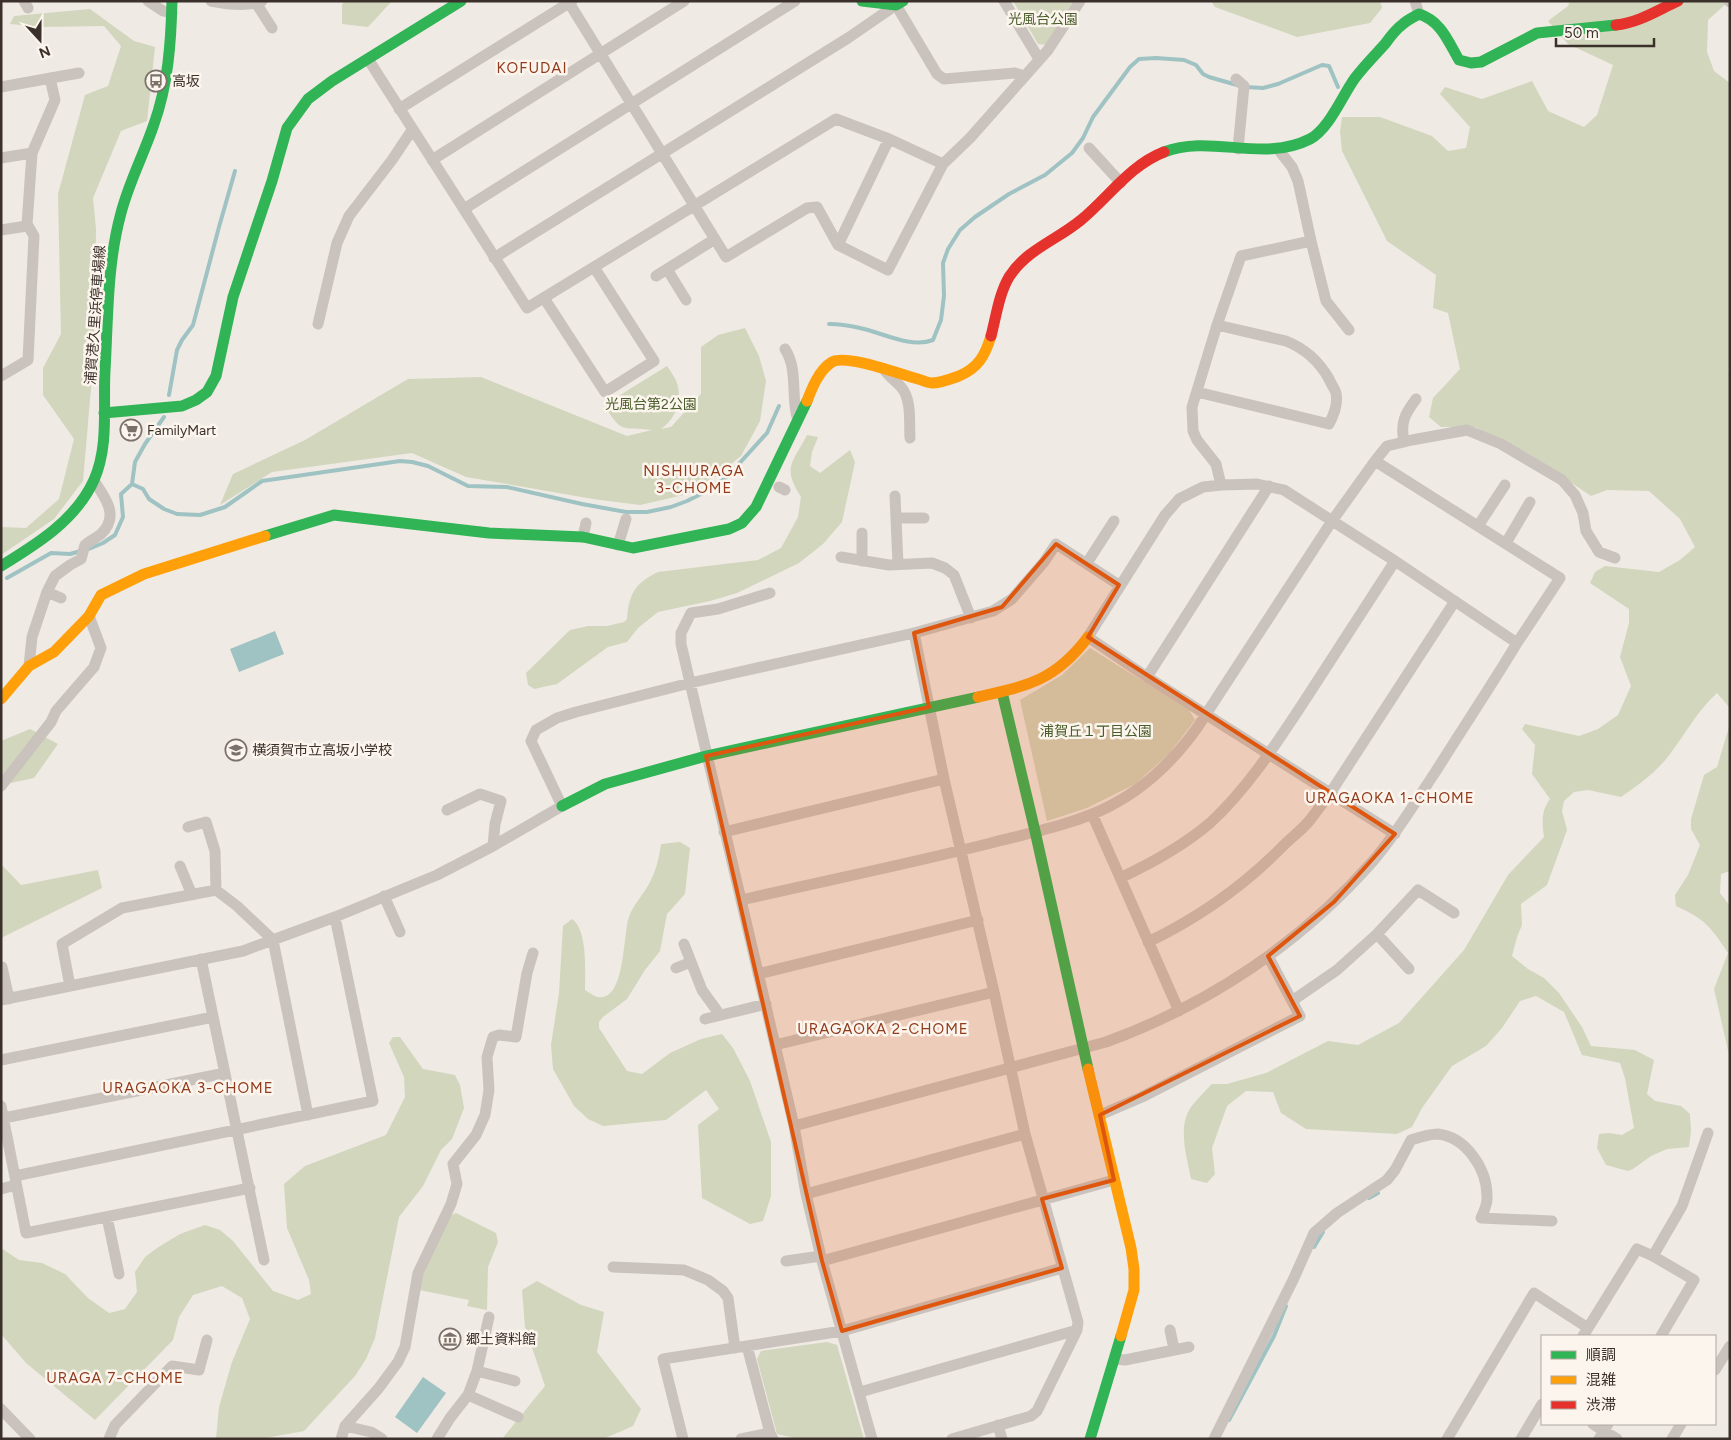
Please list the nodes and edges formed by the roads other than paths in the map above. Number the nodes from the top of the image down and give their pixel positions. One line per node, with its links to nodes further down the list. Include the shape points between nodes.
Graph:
1 (148, 1): 14 (street, via 163,11)
2 (211, 1): 11 (street)
3 (461, 1): 19 (street)
4 (684, 1): 17 (street)
5 (795, 1): 25 (street)
6 (862, 1): 13 (street)
7 (1004, 1): 18 (street)
8 (1080, 1): 18 (street)
9 (1415, 1): 15 (street)
10 (1678, 1): 15 (street, via 1625,24 1537,33 1481,62 1471,63 1459,60 1437,25 1430,17)
11 (259, 2): 16 (street)
12 (569, 2): 17 (street); 26 (street)
13 (900, 3): 21 (street, via 937,74 944,79 1016,73); 33 (street)
14 (172, 7): 59 (street, 浦賀港久里浜停車場線, via 160,108 128,189 111,262)
15 (1419, 14): 31 (street, via 1402,24 1355,78 1317,134)
16 (272, 28)
17 (601, 54): 25 (street); 35 (street)
18 (1040, 58): 21 (street)
19 (368, 59): 26 (street); 59 (street, via 308,99 287,128 233,297 216,376 207,392 182,406)
20 (79, 73): 22 (street)
21 (1024, 76): 36 (street, via 970,138)
22 (50, 78): 24 (street); 32 (street, via 55,100)
23 (1236, 79): 30 (street, via 1244,86)
24 (1, 87)
25 (631, 103): 33 (street); 39 (street)
26 (400, 108): 27 (street)
27 (412, 130): 35 (street); 51 (street, via 349,216 337,243)
28 (889, 139): 36 (street); 38 (street, via 836,119); 44 (street)
29 (1089, 148): 37 (street)
30 (1238, 149): 31 (street); 37 (street, via 1195,145 1172,149 1137,167)
31 (1278, 150): 43 (street, via 1292,167 1298,181)
32 (32, 153): 34 (street); 40 (street)
33 (662, 154): 38 (street); 45 (street)
34 (1, 158)
35 (432, 160): 39 (street)
36 (942, 164): 44 (street, via 888,270)
37 (1122, 183): 55 (street, via 1079,222 1034,250 1020,263 1003,292 987,349 971,371 932,382)
38 (694, 205): 42 (street); 46 (street)
39 (464, 209): 45 (street)
40 (27, 226): 41 (street); 56 (street, via 34,236 28,360)
41 (1, 230)
42 (714, 239): 44 (street, via 726,257 806,208 817,207); 47 (street)
43 (1311, 241): 52 (street, via 1241,256); 53 (street, via 1326,301)
44 (838, 244)
45 (494, 258): 49 (street, via 527,308)
46 (594, 266): 49 (street); 49 (street, via 654,360 605,392)
47 (667, 269): 48 (street); 50 (street)
48 (656, 276)
49 (544, 298)
50 (686, 300)
51 (318, 324)
52 (1217, 326): 57 (street); 57 (street, via 1297,345 1317,361 1336,392 1337,403 1330,424)
53 (1349, 330)
54 (785, 349): 60 (street, via 794,379)
55 (884, 369): 60 (street, via 841,358 833,361 814,385); 61 (street, via 906,394)
56 (1, 376)
57 (1197, 392): 65 (street, via 1192,407 1193,431 1216,464)
58 (1416, 399): 62 (street, via 1406,412)
59 (104, 413): 64 (street, 浦賀港久里浜停車場線, via 101,455)
60 (797, 417): 80 (street, via 756,507 742,523 729,529 633,548)
61 (910, 438)
62 (1404, 442): 63 (street, via 1388,446); 82 (street, via 1466,430 1501,444 1562,480 1575,495 1586,531 1599,552)
63 (1375, 460): 74 (street); 76 (street)
64 (94, 480): 87 (street, 浦賀港久里浜停車場線, via 67,520); 89 (street, via 110,505 111,515 105,530 85,545 82,559 56,576)
65 (1221, 485): 67 (street); 88 (street, via 1203,487 1179,499)
66 (1506, 485): 76 (street)
67 (1269, 486): 74 (street, via 1284,490); 99 (street)
68 (895, 496): 70 (street)
69 (1530, 502): 79 (street)
70 (896, 518): 71 (street); 85 (street)
71 (924, 518)
72 (626, 519): 80 (street)
73 (1114, 521): 86 (street)
74 (1332, 521): 84 (street); 104 (street)
75 (586, 523): 78 (street)
76 (1478, 526): 79 (street)
77 (862, 533): 83 (street)
78 (582, 537): 80 (street); 93 (street, via 489,533 334,515 144,574 101,595)
79 (1506, 543): 97 (street, via 1560,578)
80 (618, 545)
81 (841, 557): 83 (street)
82 (1615, 558)
83 (862, 561): 85 (street)
84 (1395, 561): 92 (street); 105 (street)
85 (898, 564): 94 (street, via 932,563 945,568 954,575)
86 (1087, 564): 88 (street); 94 (street, via 1056,544 1012,599 997,609)
87 (1, 566)
88 (1119, 586): 96 (street)
89 (47, 592): 91 (street); 98 (street, via 32,637)
90 (770, 593): 100 (street, via 718,609 691,613 681,633 680,644)
91 (61, 598)
92 (1455, 601): 97 (street); 109 (street)
93 (89, 616): 98 (street, via 54,652); 108 (street, via 101,648 94,667 56,711 52,722)
94 (971, 618): 95 (street)
95 (914, 633): 100 (street); 103 (street)
96 (1088, 638): 99 (street); 101 (street, via 1054,673)
97 (1517, 643): 116 (street)
98 (29, 666): 102 (street)
99 (1147, 677): 104 (street)
100 (690, 683): 106 (street); 110 (street, via 556,718 536,730 532,741)
101 (1002, 692): 103 (street); 114 (street)
102 (1, 699)
103 (929, 707): 106 (street); 107 (street)
104 (1206, 714): 105 (street); 112 (street, via 1182,750 1157,773 1111,805)
105 (1269, 754): 109 (street); 120 (street, via 1210,822 1184,843)
106 (706, 756): 110 (street, via 605,784); 115 (street)
107 (944, 779): 115 (street); 118 (street)
108 (1, 786)
109 (1331, 792): 116 (street); 131 (street, via 1310,820 1241,885 1176,929)
110 (562, 806): 117 (street)
111 (447, 810): 117 (street, via 480,794 501,801)
112 (1092, 814): 114 (street); 120 (street)
113 (188, 827): 121 (street, via 206,822 215,851)
114 (1035, 831): 118 (street); 151 (street)
115 (724, 832): 124 (street)
116 (1395, 834): 134 (street, via 1334,902)
117 (493, 846): 123 (street, via 437,875)
118 (960, 850): 124 (street); 127 (street)
119 (180, 866): 122 (street)
120 (1120, 878): 131 (street)
121 (216, 890): 122 (street); 130 (street)
122 (192, 895): 141 (street, via 122,908 62,944)
123 (384, 896): 126 (street); 128 (street)
124 (741, 900): 140 (street)
125 (1454, 913): 129 (street, via 1418,890)
126 (335, 917): 130 (street); 157 (street, via 373,1101)
127 (978, 920): 140 (street); 142 (street)
128 (400, 932)
129 (1377, 934): 139 (street); 144 (street, via 1337,970)
130 (273, 940): 135 (street, via 243,951); 157 (street)
131 (1148, 942): 146 (street)
132 (684, 944): 136 (street)
133 (532, 953): 201 (street, via 516,1037 493,1037 487,1057 489,1090 485,1115 476,1135 453,1164 457,1184 451,1204 418,1273 405,1347 378,1389)
134 (1268, 956): 144 (street); 146 (street, via 1223,987)
135 (201, 959): 141 (street); 148 (street)
136 (691, 962): 138 (street); 147 (street, via 702,990)
137 (2, 967): 143 (street)
138 (676, 968)
139 (1410, 969)
140 (758, 974): 145 (street)
141 (70, 986): 143 (street)
142 (994, 992): 150 (street); 153 (street)
143 (5, 999)
144 (1292, 1001): 156 (street, via 1300,1016 1142,1097)
145 (766, 1004): 147 (street); 150 (street)
146 (1179, 1011): 151 (street, via 1136,1031)
147 (720, 1016): 149 (street)
148 (213, 1017): 152 (street); 154 (street)
149 (705, 1019)
150 (775, 1045): 159 (street)
151 (1083, 1048): 153 (street); 156 (street)
152 (1, 1060)
153 (1009, 1068): 159 (street); 161 (street)
154 (225, 1073): 158 (street); 160 (street)
155 (1, 1106): 158 (street)
156 (1100, 1115): 163 (street)
157 (308, 1116): 160 (street)
158 (4, 1118): 164 (street)
159 (794, 1126): 167 (street)
160 (237, 1130): 164 (street); 165 (street)
161 (1025, 1134): 167 (street); 168 (street)
162 (1708, 1134): 171 (street, via 1682,1206)
163 (1114, 1180): 168 (street); 190 (street, via 1134,1269 1134,1290)
164 (16, 1181): 166 (street); 169 (street, via 26,1233)
165 (250, 1188): 169 (street); 173 (street)
166 (1, 1189)
167 (806, 1194): 172 (street)
168 (1042, 1199): 172 (street); 176 (street)
169 (107, 1217): 177 (street)
170 (1552, 1221): 215 (street, via 1480,1218 1488,1198 1487,1187 1472,1155 1448,1136 1429,1135 1411,1140 1387,1180 1337,1213 1314,1233)
171 (1653, 1256): 182 (street, via 1637,1249); 183 (street, via 1694,1280)
172 (822, 1258): 174 (street); 181 (street)
173 (264, 1260)
174 (786, 1261)
175 (613, 1267): 188 (street, via 684,1270 708,1280 723,1290 728,1298)
176 (1062, 1268): 179 (street, via 1078,1322); 181 (street)
177 (119, 1274)
178 (490, 1317): 192 (street)
179 (1077, 1330): 194 (street); 199 (street, via 1037,1411 1031,1416)
180 (1170, 1330): 189 (street)
181 (842, 1331): 185 (street); 194 (street)
182 (1586, 1332): 216 (street, via 1534,1293)
183 (1661, 1335)
184 (207, 1340): 206 (street, via 199,1370 172,1366 115,1425)
185 (747, 1346): 188 (street); 203 (street)
186 (1730, 1346): 191 (street)
187 (1189, 1347): 189 (street)
188 (735, 1348): 210 (street, via 663,1359)
189 (1174, 1349): 190 (street, via 1125,1360)
190 (1115, 1359): 214 (street)
191 (1716, 1368)
192 (478, 1371): 193 (street); 195 (street)
193 (515, 1381)
194 (860, 1392): 212 (street)
195 (468, 1395): 198 (street); 209 (street)
196 (1541, 1406): 217 (street)
197 (1, 1409): 205 (street)
198 (518, 1417)
199 (998, 1425): 204 (street); 213 (street)
200 (1680, 1425): 219 (street)
201 (345, 1426): 207 (street); 208 (street, via 371,1432)
202 (1604, 1431): 218 (street)
203 (771, 1436): 211 (street)
204 (959, 1438)
205 (30, 1439)
206 (108, 1439)
207 (341, 1439)
208 (382, 1439)
209 (437, 1439)
210 (683, 1439)
211 (741, 1439)
212 (872, 1439)
213 (1002, 1439)
214 (1090, 1439)
215 (1214, 1439)
216 (1447, 1439)
217 (1521, 1439)
218 (1617, 1439)
219 (1672, 1439)

